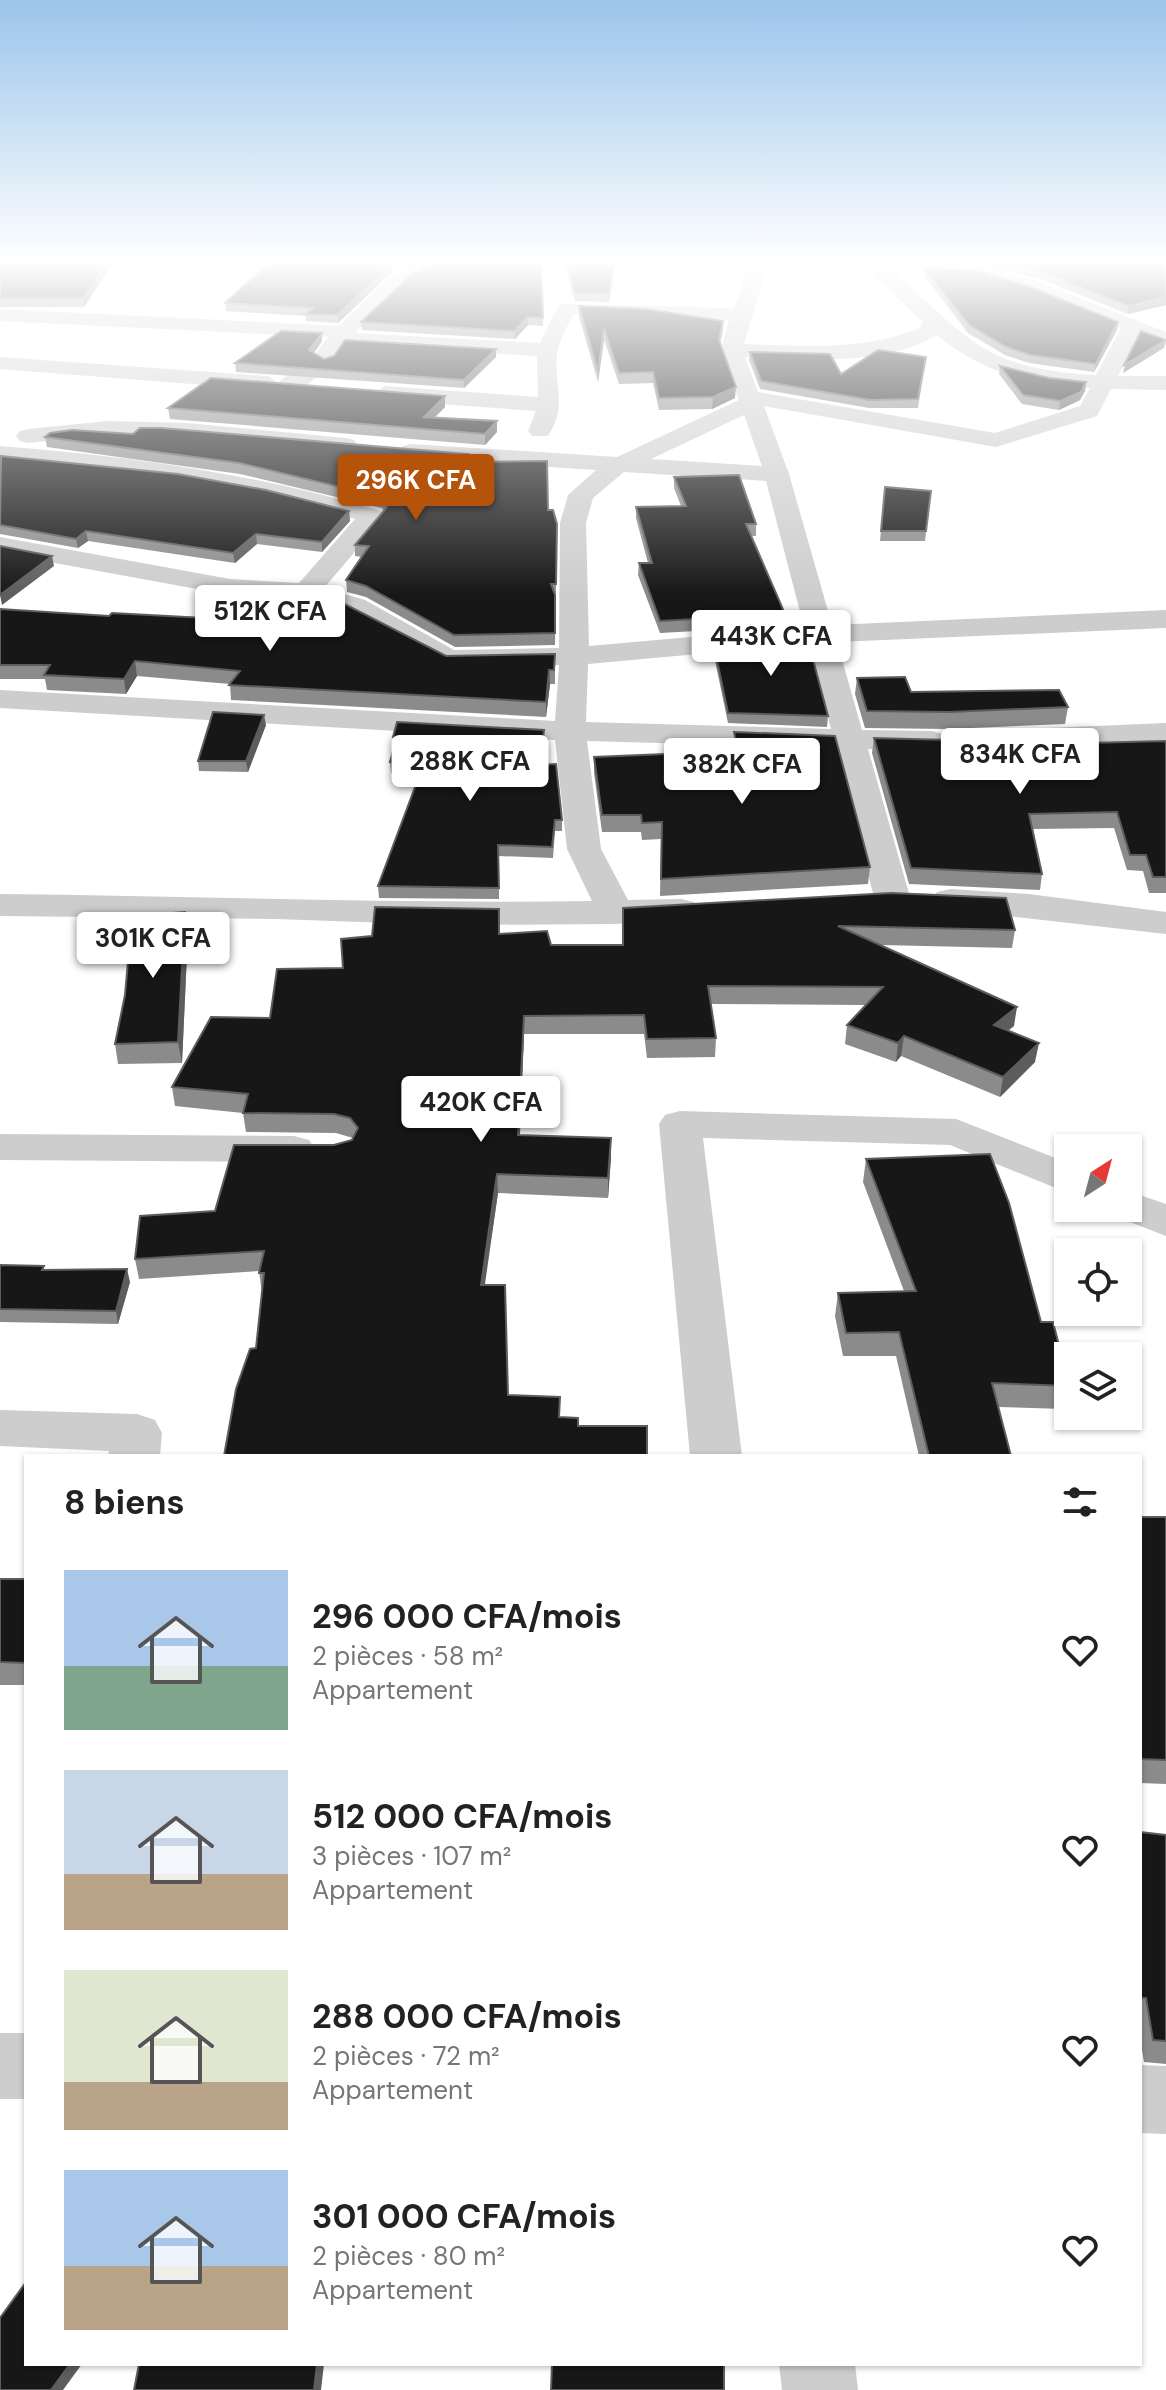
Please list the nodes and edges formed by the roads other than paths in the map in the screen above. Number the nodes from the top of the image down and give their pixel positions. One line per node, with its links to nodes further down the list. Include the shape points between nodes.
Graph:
1 (143, 373): 8 (street)
2 (306, 373): 10 (street)
3 (548, 373): 14 (street)
4 (740, 373): 13 (street)
5 (1028, 373): 7 (street)
6 (1108, 373): 7 (street)
7 (1104, 381): 9 (street); 13 (street, via 1089,411 996,440)
8 (262, 383): 10 (street); 15 (street)
9 (1166, 383)
10 (289, 385): 11 (street)
11 (320, 388)
12 (366, 391): 14 (street)
13 (749, 400): 19 (street); 20 (street)
14 (550, 405): 18 (street)
15 (168, 427): 16 (street, via 59,431 19,437); 18 (street)
16 (0, 446)
17 (0, 453): 22 (street, via 252,484 372,516)
18 (529, 459): 19 (street)
19 (616, 466): 20 (street); 25 (street, via 581,495 573,523)
20 (777, 474): 24 (street)
21 (0, 545): 22 (street, via 241,589)
22 (306, 592): 25 (street, via 355,606 448,659)
23 (1166, 619): 24 (street)
24 (820, 634): 25 (street); 29 (street)
25 (574, 656): 27 (street)
26 (0, 699): 27 (street)
27 (570, 731): 29 (street); 32 (street, via 584,849)
28 (1166, 732): 29 (street)
29 (849, 741): 33 (street, via 878,898 1029,905)
30 (0, 905): 32 (street)
31 (712, 907): 32 (street)
32 (616, 913)
33 (1166, 923)
34 (0, 1147): 35 (street)
35 (336, 1149)
36 (1054, 1173): 41 (street, via 956,1132 680,1124)
37 (1142, 1211): 38 (street)
38 (1166, 1221)
39 (0, 1428): 40 (street, via 137,1433)
40 (134, 1454)
41 (716, 1454)
42 (0, 2066): 43 (street)
43 (24, 2066)
44 (1142, 2099): 45 (street)
45 (1166, 2100)
46 (817, 2366): 47 (street)
47 (820, 2390)

